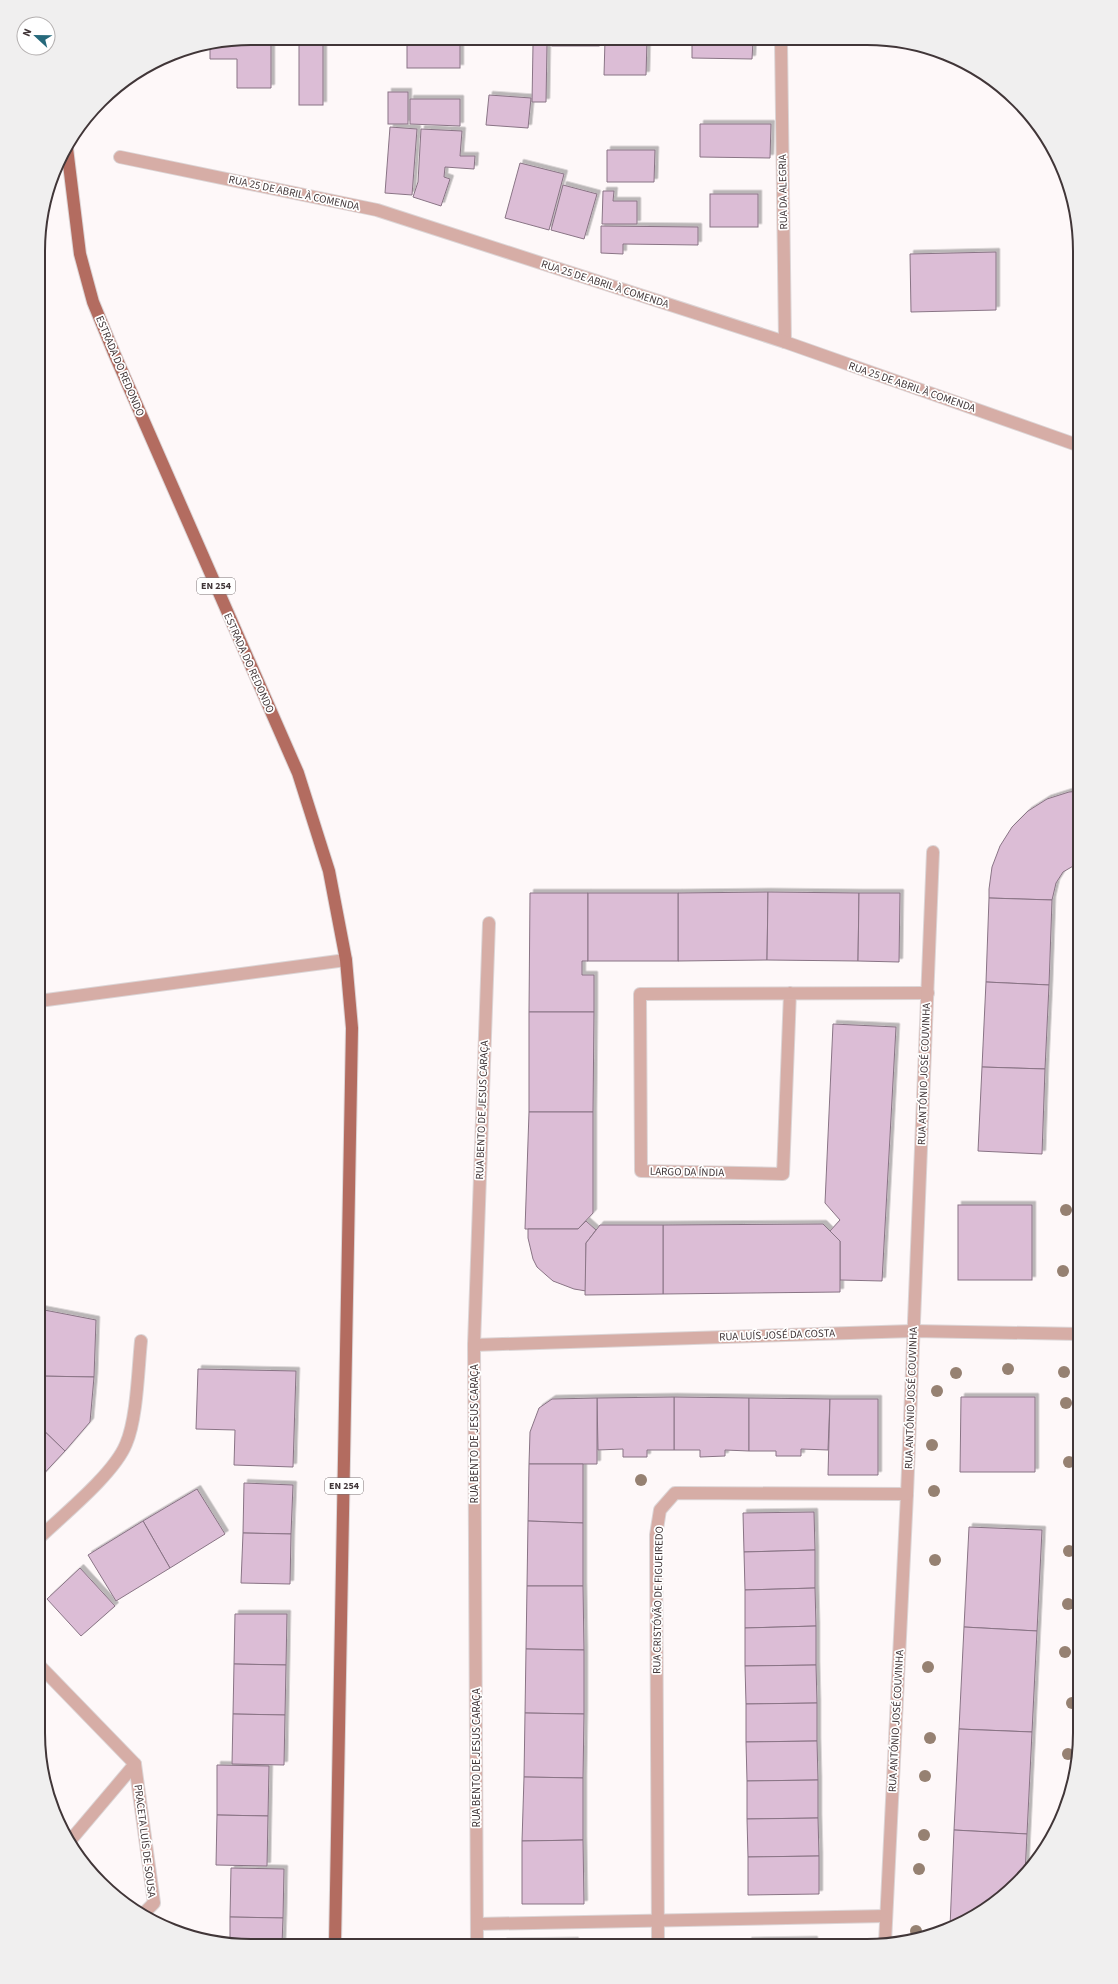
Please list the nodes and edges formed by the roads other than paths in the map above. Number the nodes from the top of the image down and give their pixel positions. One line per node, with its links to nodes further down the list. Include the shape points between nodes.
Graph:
1 (782, 45): 4 (street, RUA DA ALEGRIA)
2 (68, 156): 8 (main road, ESTRADA DO REDONDO / EN 254, via 80,254 93,302 298,773 329,871)
3 (120, 157): 4 (street, RUA 25 DE ABRIL À COMENDA, via 377,210)
4 (785, 342): 5 (street, RUA 25 DE ABRIL À COMENDA)
5 (1073, 444)
6 (934, 852): 10 (street, RUA ANTÓNIO JOSÉ COUVINHA)
7 (489, 923): 15 (street, RUA BENTO DE JESUS CARAÇA)
8 (346, 960): 11 (street); 26 (main road, ESTRADA DO REDONDO / EN 254, via 352,1028)
9 (790, 993): 9 (street, LARGO DA ÍNDIA, via 640,994 642,1171 783,1174); 10 (street, LARGO DA ÍNDIA)
10 (928, 993): 12 (street, RUA ANTÓNIO JOSÉ COUVINHA)
11 (45, 1000)
12 (913, 1331): 13 (street, RUA LUÍS JOSÉ DA COSTA); 15 (street, RUA LUÍS JOSÉ DA COSTA); 16 (street, RUA ANTÓNIO JOSÉ COUVINHA)
13 (1073, 1334)
14 (141, 1341): 17 (street, via 133,1416 126,1444 111,1469)
15 (474, 1345): 24 (street, RUA BENTO DE JESUS CARAÇA)
16 (907, 1494): 22 (street, RUA ANTÓNIO JOSÉ COUVINHA); 23 (street, RUA CRISTÓVÃO DE FIGUEIREDO, via 675,1493 660,1510 656,1535)
17 (45, 1532)
18 (45, 1671): 19 (street)
19 (135, 1764): 20 (street, PRACETA LUÍS DE SOUSA); 21 (street, PRACETA LUÍS DE SOUSA, via 154,1903)
20 (73, 1837)
21 (147, 1910)
22 (886, 1916): 23 (street); 25 (street, RUA ANTÓNIO JOSÉ COUVINHA)
23 (657, 1922): 24 (street); 28 (street, RUA CRISTÓVÃO DE FIGUEIREDO)
24 (477, 1924): 27 (street, RUA BENTO DE JESUS CARAÇA)
25 (885, 1938)
26 (335, 1939)
27 (476, 1939)
28 (658, 1939)

